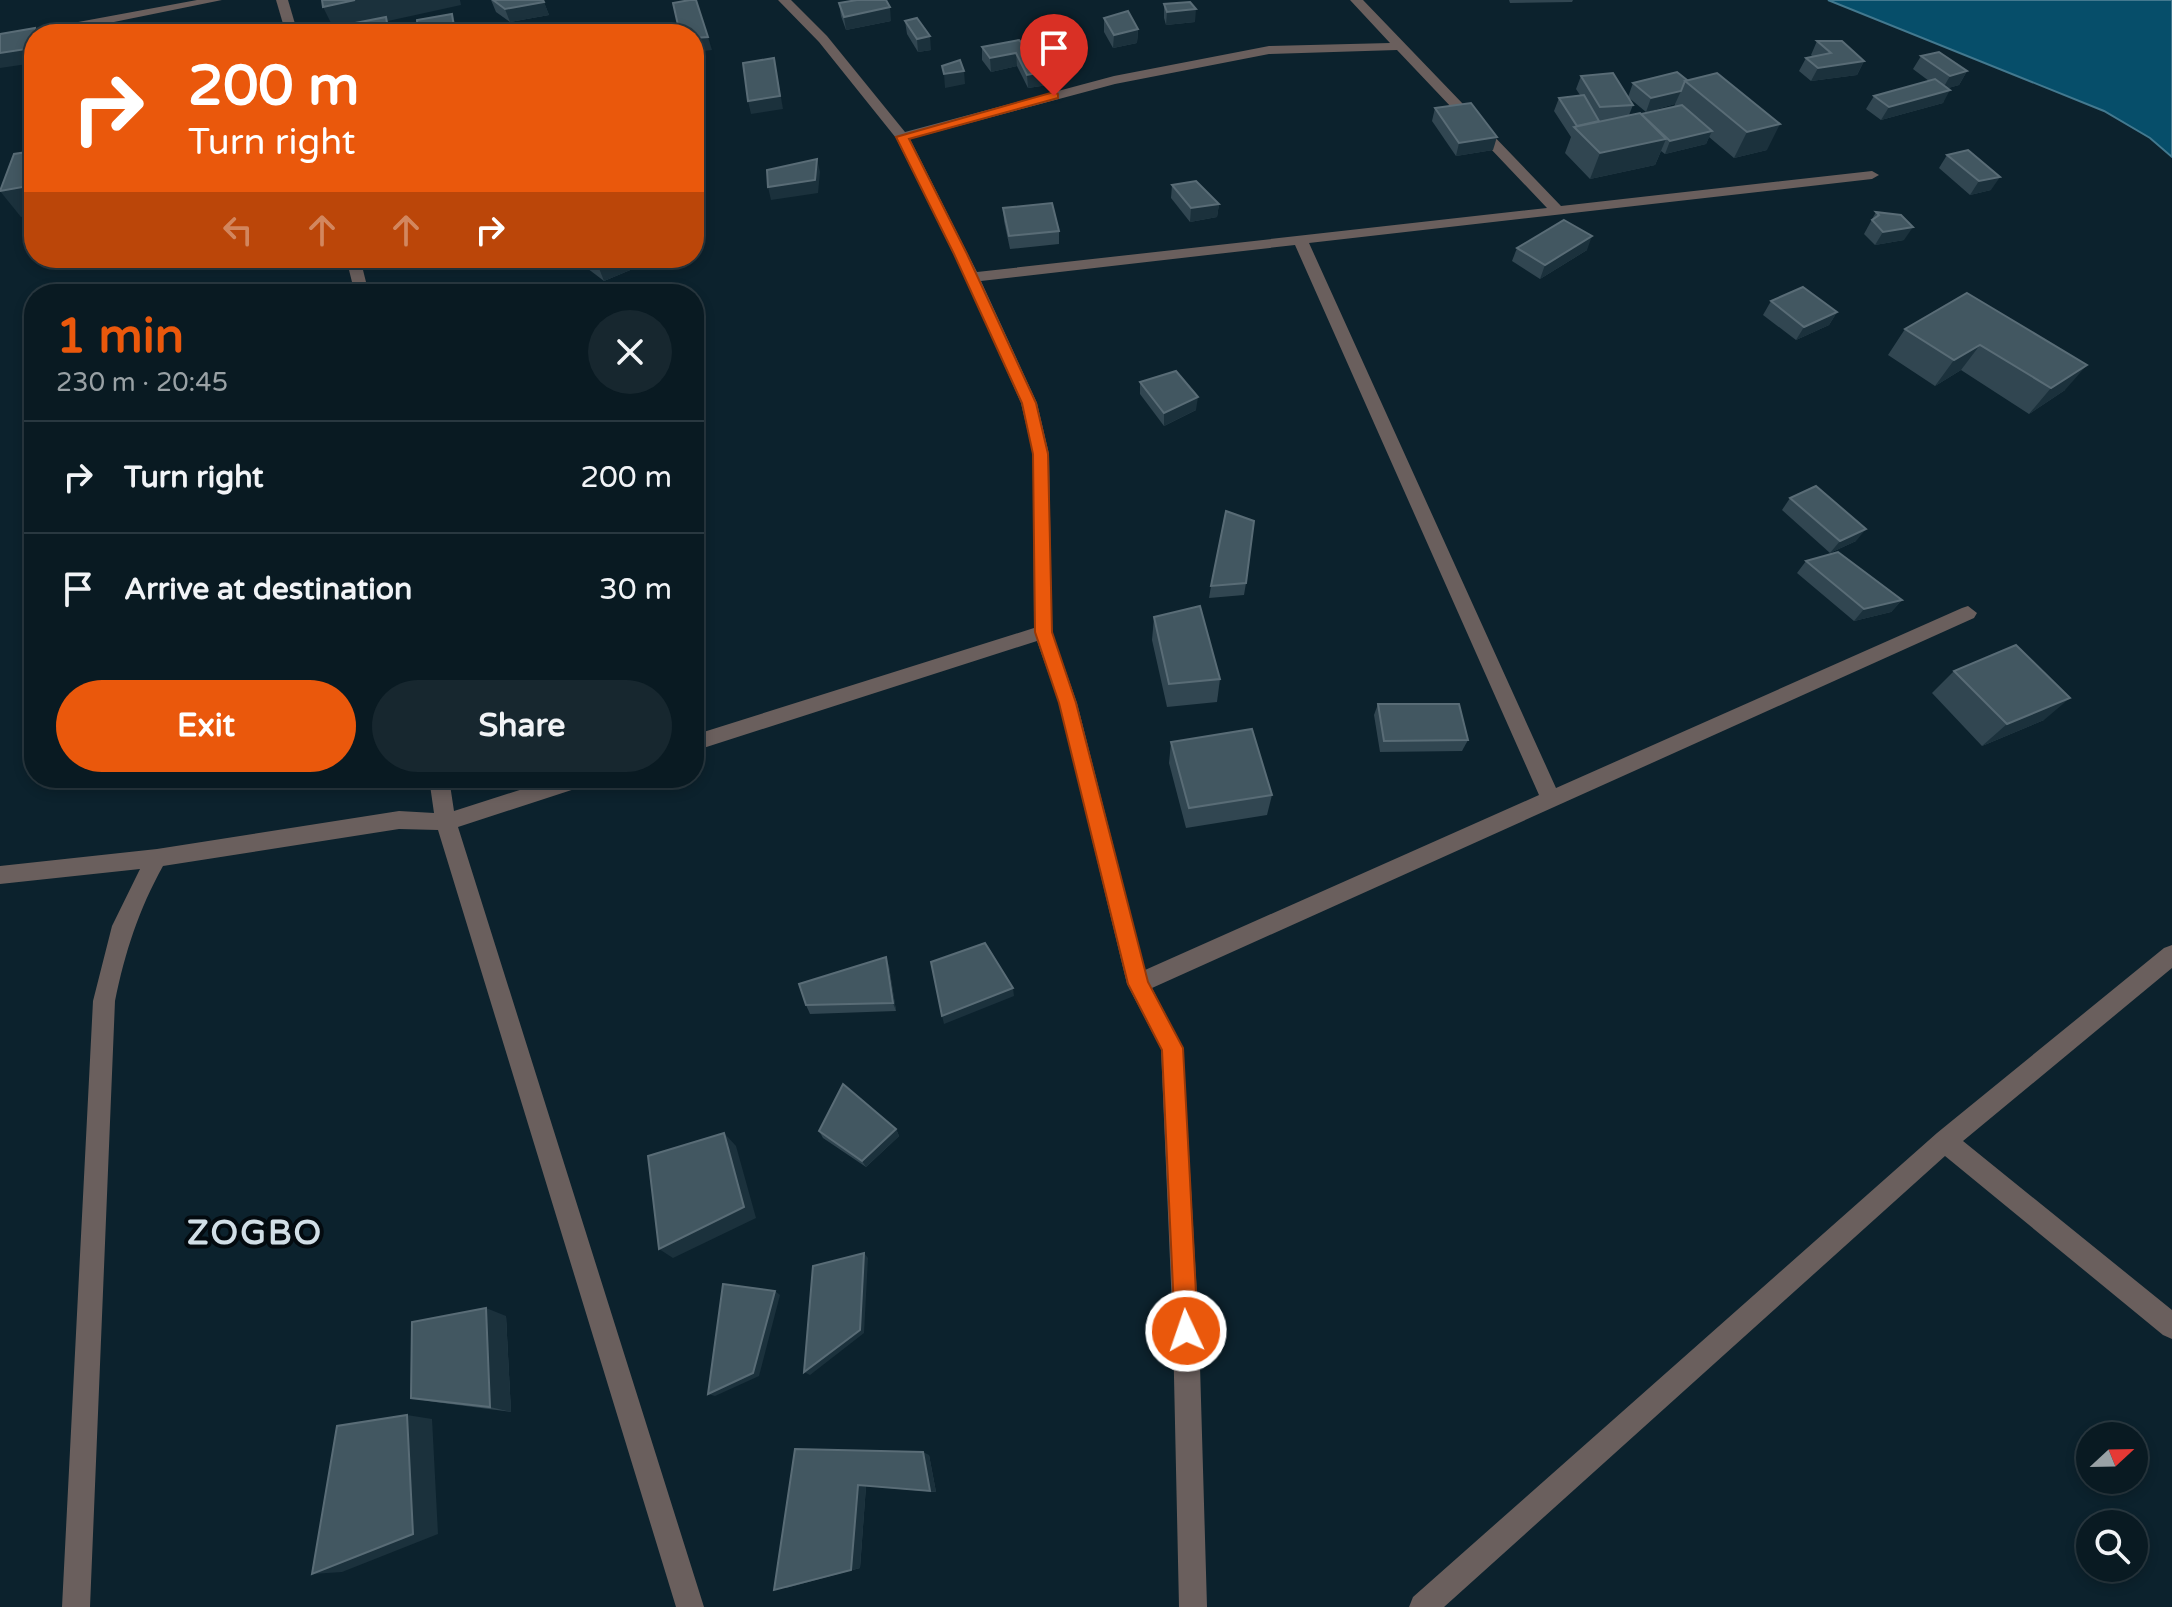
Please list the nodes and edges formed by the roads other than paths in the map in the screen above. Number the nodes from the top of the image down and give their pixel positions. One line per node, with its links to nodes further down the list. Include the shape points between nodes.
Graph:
1 (216, 0): 5 (street)
2 (282, 0): 6 (street)
3 (784, 0): 8 (street, via 823,39)
4 (1356, 0): 7 (street)
5 (88, 24)
6 (289, 24)
7 (1399, 46): 8 (street, via 1269,50 1114,80); 10 (street)
8 (902, 137): 12 (street)
9 (1872, 175): 10 (street)
10 (1558, 211): 11 (street)
11 (1300, 240): 12 (street); 18 (street)
12 (972, 277): 14 (street, via 1029,403 1041,454)
13 (1968, 613): 18 (street)
14 (1043, 632): 15 (street); 23 (street, via 1068,703)
15 (704, 740)
16 (441, 788): 19 (street)
17 (552, 788): 19 (street)
18 (1551, 799): 23 (street)
19 (446, 822): 20 (street, via 399,820); 27 (street)
20 (157, 858): 21 (street); 26 (street, via 116,940 104,1001)
21 (0, 875)
22 (2172, 955): 24 (street)
23 (1138, 984): 28 (street, via 1172,1048)
24 (1945, 1141): 25 (street); 29 (street)
25 (2172, 1326)
26 (76, 1607)
27 (690, 1607)
28 (1193, 1607)
29 (1423, 1607)

